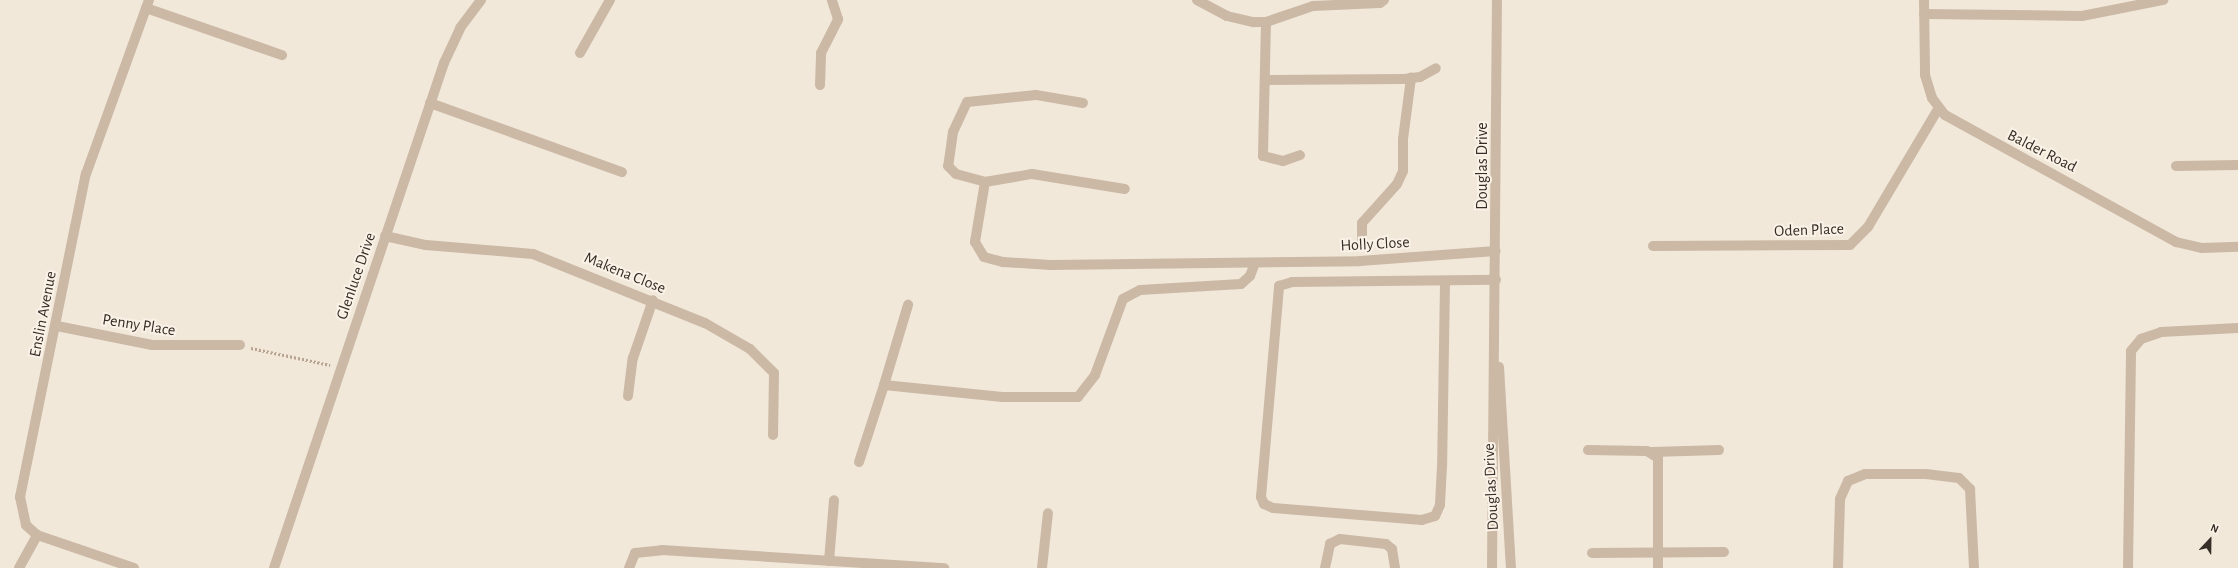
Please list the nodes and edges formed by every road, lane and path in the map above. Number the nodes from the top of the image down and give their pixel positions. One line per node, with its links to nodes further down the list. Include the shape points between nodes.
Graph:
1 (481, 0): 18 (street, Glenluce Drive, via 454,38)
2 (610, 0): 12 (street)
3 (832, 0): 17 (street, via 838,19 821,53)
4 (1197, 0): 11 (street, via 1241,20)
5 (1384, 0): 11 (street, via 1380,4 1313,6)
6 (1497, 0): 31 (street, Douglas Drive)
7 (1924, 0): 10 (street)
8 (2163, 0): 10 (street, via 2082,16)
9 (147, 4): 13 (street); 37 (street, Enslin Avenue, via 86,174)
10 (1924, 14): 20 (street, via 1922,62)
11 (1266, 22): 16 (street)
12 (580, 53)
13 (282, 55)
14 (1436, 68): 15 (street)
15 (1410, 78): 16 (street); 28 (street, via 1403,139 1403,171 1397,184 1362,223)
16 (1265, 80): 21 (street, via 1263,156 1283,161)
17 (820, 85)
18 (430, 103): 24 (street); 27 (street, Glenluce Drive)
19 (1083, 103): 25 (street, via 1036,94 966,102 953,132 948,166 956,174)
20 (1938, 109): 29 (street, Oden Place, via 1868,226 1850,245); 30 (street, Balder Road, via 2176,242 2202,248)
21 (1300, 155)
22 (2238, 165): 23 (street)
23 (2176, 166)
24 (622, 172)
25 (985, 182): 26 (street, via 1032,174); 32 (street, Holly Close, via 975,242 981,254 989,260 1030,265)
26 (1125, 189)
27 (385, 236): 35 (street, Makena Close, via 426,245 533,254); 41 (street, Glenluce Drive)
28 (1362, 243)
29 (1653, 246)
30 (2238, 247)
31 (1496, 251): 32 (street, Holly Close, via 1360,261); 33 (street, Douglas Drive)
32 (1255, 263): 42 (street, via 1246,281 1233,286 1155,288 1129,295 1119,307 1095,375 1078,397 1002,396)
33 (1496, 280): 34 (street); 39 (street, Douglas Drive)
34 (1445, 282): 34 (street, via 1292,282 1279,286 1261,497 1264,504 1273,508 1422,520 1435,516 1440,505 1442,466)
35 (653, 300): 43 (street, via 633,358); 44 (street, Makena Close, via 731,336 766,362 775,380)
36 (908, 305): 42 (street)
37 (57, 326): 40 (street, Penny Place, via 152,345); 51 (street, Enslin Avenue, via 20,497 26,525)
38 (2238, 328): 71 (street, via 2161,332 2141,339 2131,351 2128,375)
39 (1496, 332): 66 (street, Douglas Drive, via 1491,402); 67 (street, Douglas Drive)
40 (240, 345): 41 (path)
41 (341, 367): 60 (street, Glenluce Drive)
42 (884, 385): 48 (street)
43 (628, 396)
44 (773, 435)
45 (1588, 450): 47 (street)
46 (1719, 450): 47 (street)
47 (1652, 452): 54 (street, via 1659,464)
48 (859, 462)
49 (834, 500): 55 (street)
50 (1048, 513): 63 (street)
51 (36, 535): 58 (street); 59 (street)
52 (1724, 552): 54 (street)
53 (1592, 553): 54 (street)
54 (1658, 554): 68 (street)
55 (829, 561): 56 (street); 61 (street, via 644,550 633,555)
56 (843, 565): 57 (street)
57 (871, 566): 62 (street)
58 (20, 568)
59 (134, 568)
60 (274, 568)
61 (629, 568)
62 (944, 568)
63 (1042, 568)
64 (1325, 568): 65 (street, via 1330,544 1340,539 1386,544 1392,549)
65 (1395, 568)
66 (1492, 568)
67 (1511, 568)
68 (1658, 568)
69 (1838, 568): 70 (street, via 1840,499 1844,486 1858,476 1880,474 1944,474 1966,483 1972,499)
70 (1974, 568)
71 (2128, 568)

